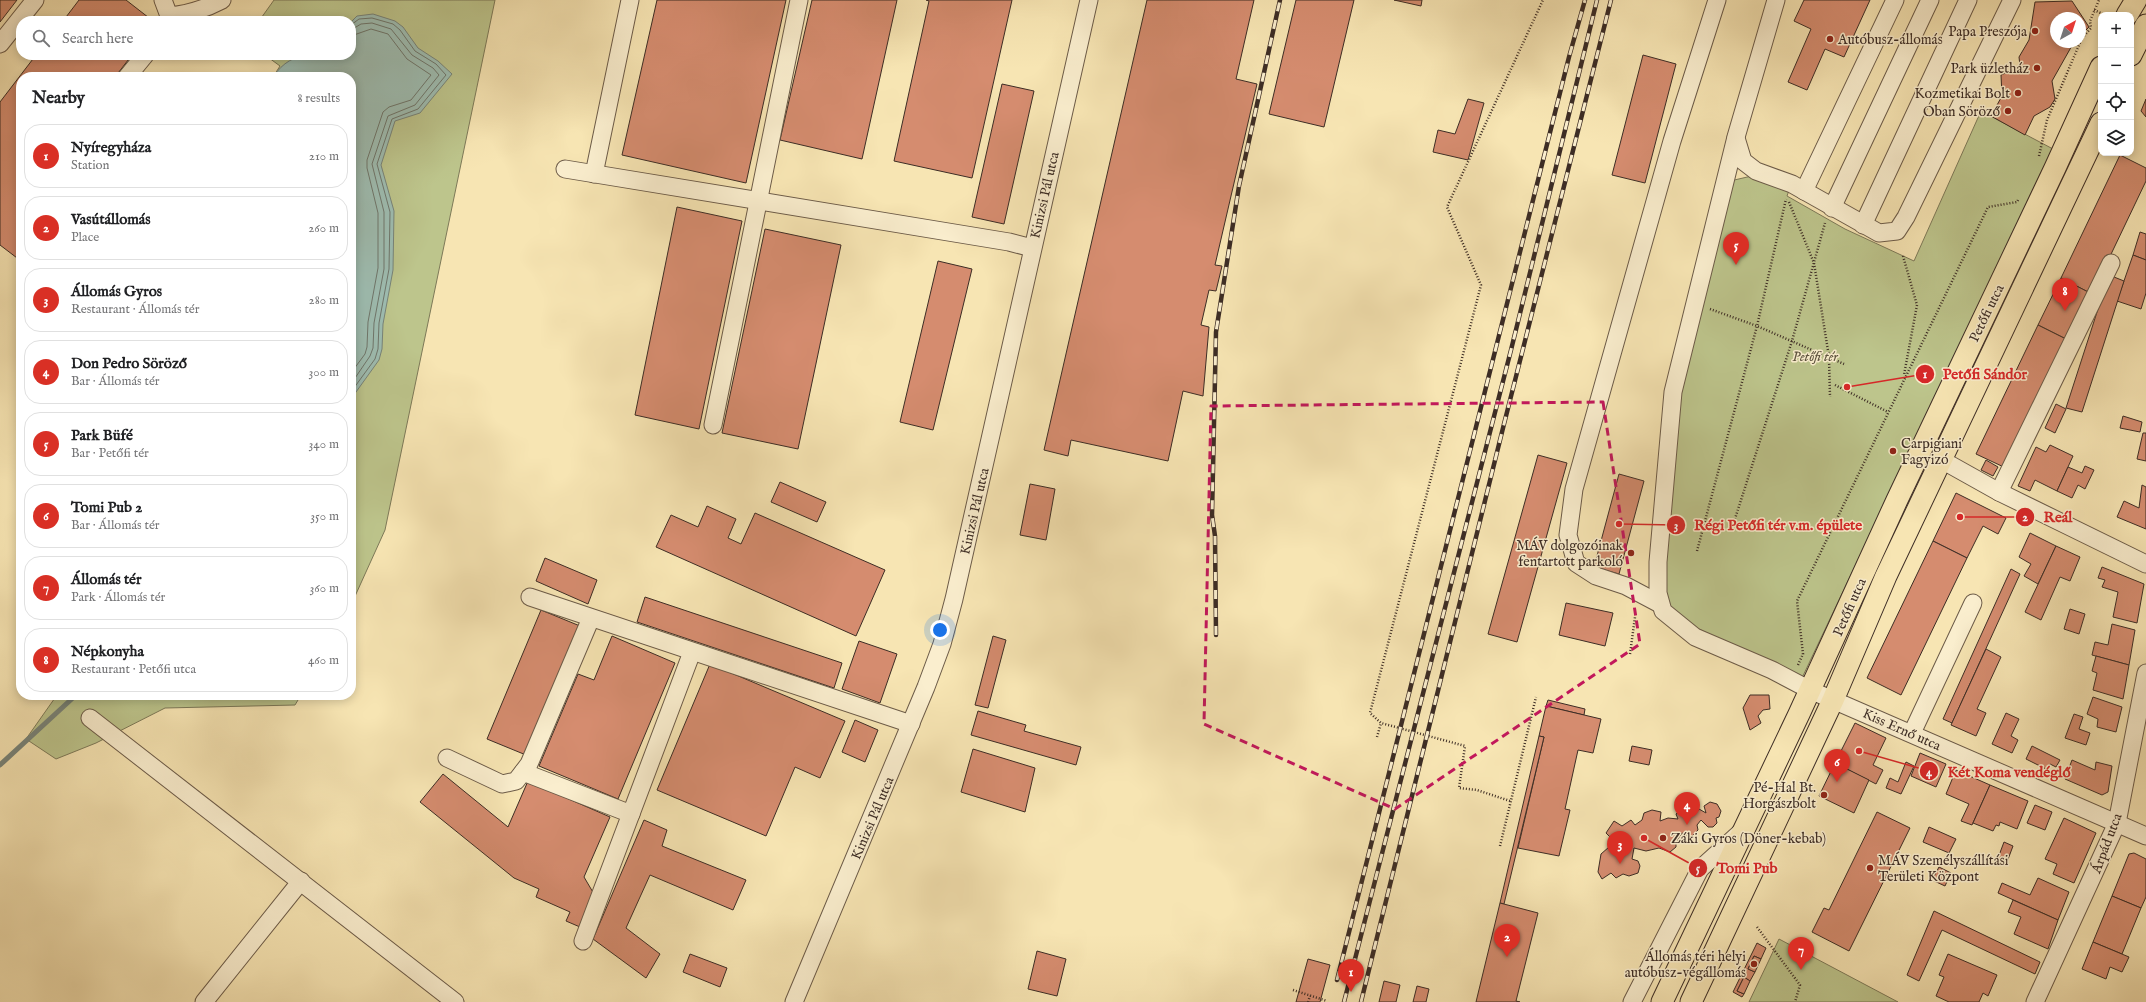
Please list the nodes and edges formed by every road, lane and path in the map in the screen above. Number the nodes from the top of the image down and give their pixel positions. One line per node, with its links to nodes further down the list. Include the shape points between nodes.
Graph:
1 (35, 0): 19 (street)
2 (222, 0): 16 (street, via 187,14)
3 (630, 0): 32 (street)
4 (800, 0): 36 (street)
5 (1089, 0): 39 (street, Kinizsi Pál utca)
6 (1543, 0): 71 (path, via 1447,207 1481,285 1370,713)
7 (1717, 0): 60 (street, via 1672,141 1574,489 1568,535 1576,562 1596,576 1626,586)
8 (1776, 0): 28 (street)
9 (1894, 0): 34 (street)
10 (1930, 0): 37 (street)
11 (1968, 0): 38 (street)
12 (2012, 0): 38 (street, via 1897,231 1879,233)
13 (2099, 0): 15 (path)
14 (2136, 0): 18 (main road)
15 (2094, 10): 17 (path); 29 (path, via 2090,20 2091,28 2082,38 2047,120)
16 (166, 12)
17 (2098, 12)
18 (2129, 12)
19 (22, 16)
20 (16, 24): 22 (street)
21 (2146, 25): 23 (main road)
22 (0, 44)
23 (2134, 49)
24 (141, 60): 25 (street)
25 (131, 72)
26 (2098, 74): 67 (main road, Petőfi utca)
27 (2098, 129): 53 (main road, Petőfi utca)
28 (1736, 137): 31 (street, via 1743,161); 33 (street)
29 (2037, 163)
30 (565, 169): 32 (street)
31 (1756, 171): 33 (street, via 1741,172); 34 (street)
32 (594, 174): 36 (street)
33 (1726, 178): 43 (street)
34 (1804, 191): 37 (street)
35 (2020, 195): 48 (path, via 2017,202 1988,207)
36 (758, 202): 39 (street, via 1009,242); 52 (street)
37 (1829, 214): 38 (street); 41 (path)
38 (1863, 225)
39 (1032, 248): 72 (street, Kinizsi Pál utca, via 954,600 942,644)
40 (1903, 256): 48 (path, via 1917,305)
41 (1814, 263): 44 (path, via 1787,196); 45 (path); 46 (path)
42 (2111, 263): 54 (street)
43 (1694, 304): 44 (path); 60 (street, via 1673,392 1658,562)
44 (1757, 326): 45 (path); 56 (path)
45 (1792, 341): 46 (path); 55 (path)
46 (1829, 357): 47 (path); 50 (path)
47 (1844, 364)
48 (1903, 379): 51 (path)
49 (1835, 385): 51 (path)
50 (1830, 397)
51 (1888, 412): 65 (path, via 1797,601)
52 (713, 424)
53 (1940, 459): 54 (street); 69 (main road, Petőfi utca)
54 (1999, 492): 57 (street)
55 (1733, 524)
56 (1696, 551)
57 (2146, 564)
58 (530, 597): 62 (street)
59 (1973, 603): 73 (street)
60 (1660, 604): 67 (street, via 1663,611 1695,637 1772,670)
61 (1635, 617): 64 (path)
62 (591, 618): 63 (street); 76 (street, via 529,764)
63 (692, 652): 72 (street); 78 (street)
64 (1630, 654)
65 (1803, 654)
66 (2146, 673): 79 (street, Árpád utca)
67 (1810, 690): 69 (street, Kiss Ernő utca); 80 (main road, Petőfi utca)
68 (1536, 697): 77 (path)
69 (1833, 700): 73 (street, Kiss Ernő utca); 95 (main road, Petőfi utca)
70 (90, 718): 83 (street)
71 (1381, 723): 74 (path); 77 (path, via 1464,746 1459,788 1477,790)
72 (911, 724): 91 (street, Kinizsi Pál utca)
73 (1912, 734): 79 (street, Kiss Ernő utca)
74 (1378, 737)
75 (447, 758): 76 (street, via 502,784 516,780)
76 (522, 772): 78 (street)
77 (1510, 801): 82 (path)
78 (631, 814): 85 (street)
79 (2117, 823): 81 (street, Kiss Ernő utca); 97 (street, Árpád utca)
80 (1744, 830): 93 (street, via 1700,869); 94 (main road, Petőfi utca)
81 (2146, 836)
82 (1500, 846)
83 (301, 881): 89 (street); 90 (street)
84 (1757, 928): 96 (path, via 1800,984)
85 (583, 941)
86 (1293, 990): 87 (path)
87 (1310, 996): 88 (path); 92 (path)
88 (1327, 1001)
89 (204, 1002)
90 (455, 1002)
91 (794, 1002)
92 (1308, 1002)
93 (1632, 1002)
94 (1662, 1002)
95 (1691, 1002)
96 (1795, 1002)
97 (2035, 1002)

